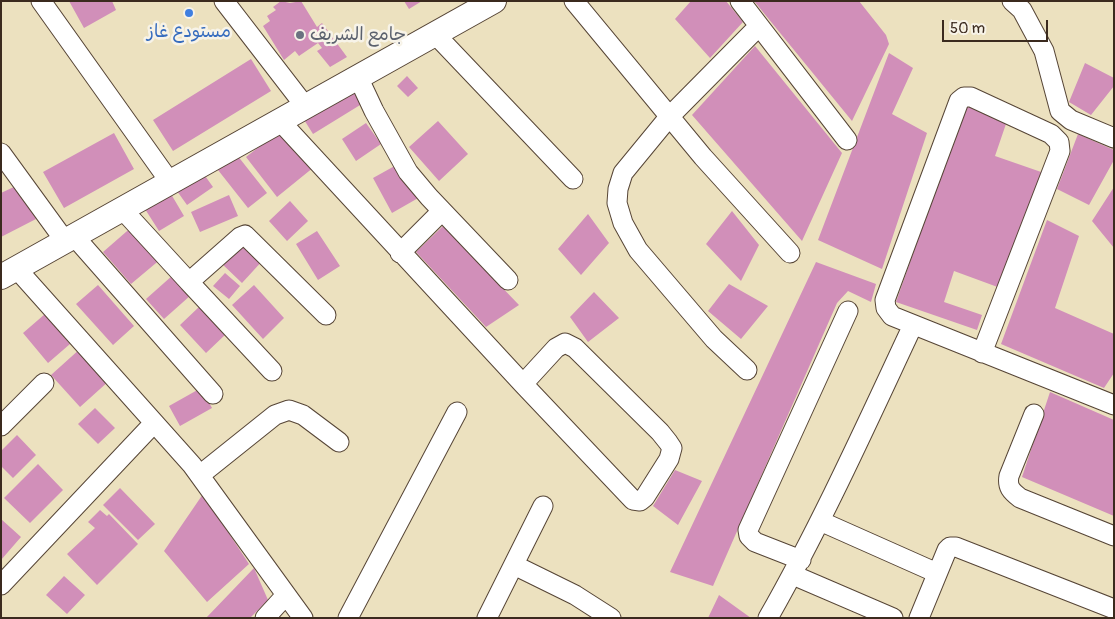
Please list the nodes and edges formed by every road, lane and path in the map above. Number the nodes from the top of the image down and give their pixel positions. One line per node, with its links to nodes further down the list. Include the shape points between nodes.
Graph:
1 (41, 1): 17 (street)
2 (224, 1): 10 (street)
3 (574, 1): 11 (street)
4 (740, 1): 7 (street)
5 (1012, 1): 13 (street, via 1022,10 1044,51 1060,111 1071,120)
6 (484, 4): 8 (main road)
7 (759, 26): 11 (street); 14 (street)
8 (435, 34): 9 (main road); 16 (street)
9 (358, 77): 10 (main road); 19 (street, via 396,154)
10 (306, 106): 12 (main road)
11 (669, 117): 22 (street); 30 (street, via 623,174 617,203 623,223 638,250 675,294 714,340)
12 (280, 121): 17 (main road); 21 (street)
13 (1114, 138)
14 (847, 140)
15 (1, 153): 20 (street)
16 (573, 179)
17 (170, 182): 18 (main road)
18 (122, 209): 20 (main road); 25 (street)
19 (442, 211): 21 (street); 24 (street)
20 (70, 238): 23 (main road); 34 (street)
21 (400, 253): 33 (street)
22 (790, 253)
23 (9, 273): 38 (street)
24 (508, 280)
25 (189, 282): 27 (street, via 245,235); 31 (street)
26 (848, 311): 46 (street, via 748,530 748,536 755,542)
27 (326, 315)
28 (913, 324): 29 (street); 29 (street, via 892,316 885,300 959,101 972,97 1051,134 1059,142 1060,151); 43 (street)
29 (982, 352): 35 (street)
30 (747, 370)
31 (272, 371)
32 (44, 383): 39 (street)
33 (523, 384): 33 (street, via 632,500 640,501 645,496 669,459 672,448 660,432 575,348 565,343 556,348)
34 (213, 394)
35 (1114, 405)
36 (457, 412): 54 (street)
37 (1034, 414): 44 (street, via 1009,476 1012,492)
38 (154, 423): 41 (street); 48 (street)
39 (1, 426)
40 (339, 442): 41 (street, via 303,415 289,410 275,415)
41 (200, 476): 49 (street)
42 (543, 506): 45 (street)
43 (820, 522): 46 (street); 47 (street)
44 (1114, 536)
45 (514, 566): 55 (street); 56 (street, via 575,595)
46 (797, 567): 51 (street); 57 (street)
47 (937, 573): 50 (street, via 947,550 956,547); 58 (street)
48 (1, 585)
49 (286, 595): 52 (street); 53 (street)
50 (1114, 609)
51 (885, 616)
52 (265, 618)
53 (303, 618)
54 (348, 618)
55 (487, 618)
56 (611, 618)
57 (768, 618)
58 (919, 618)

